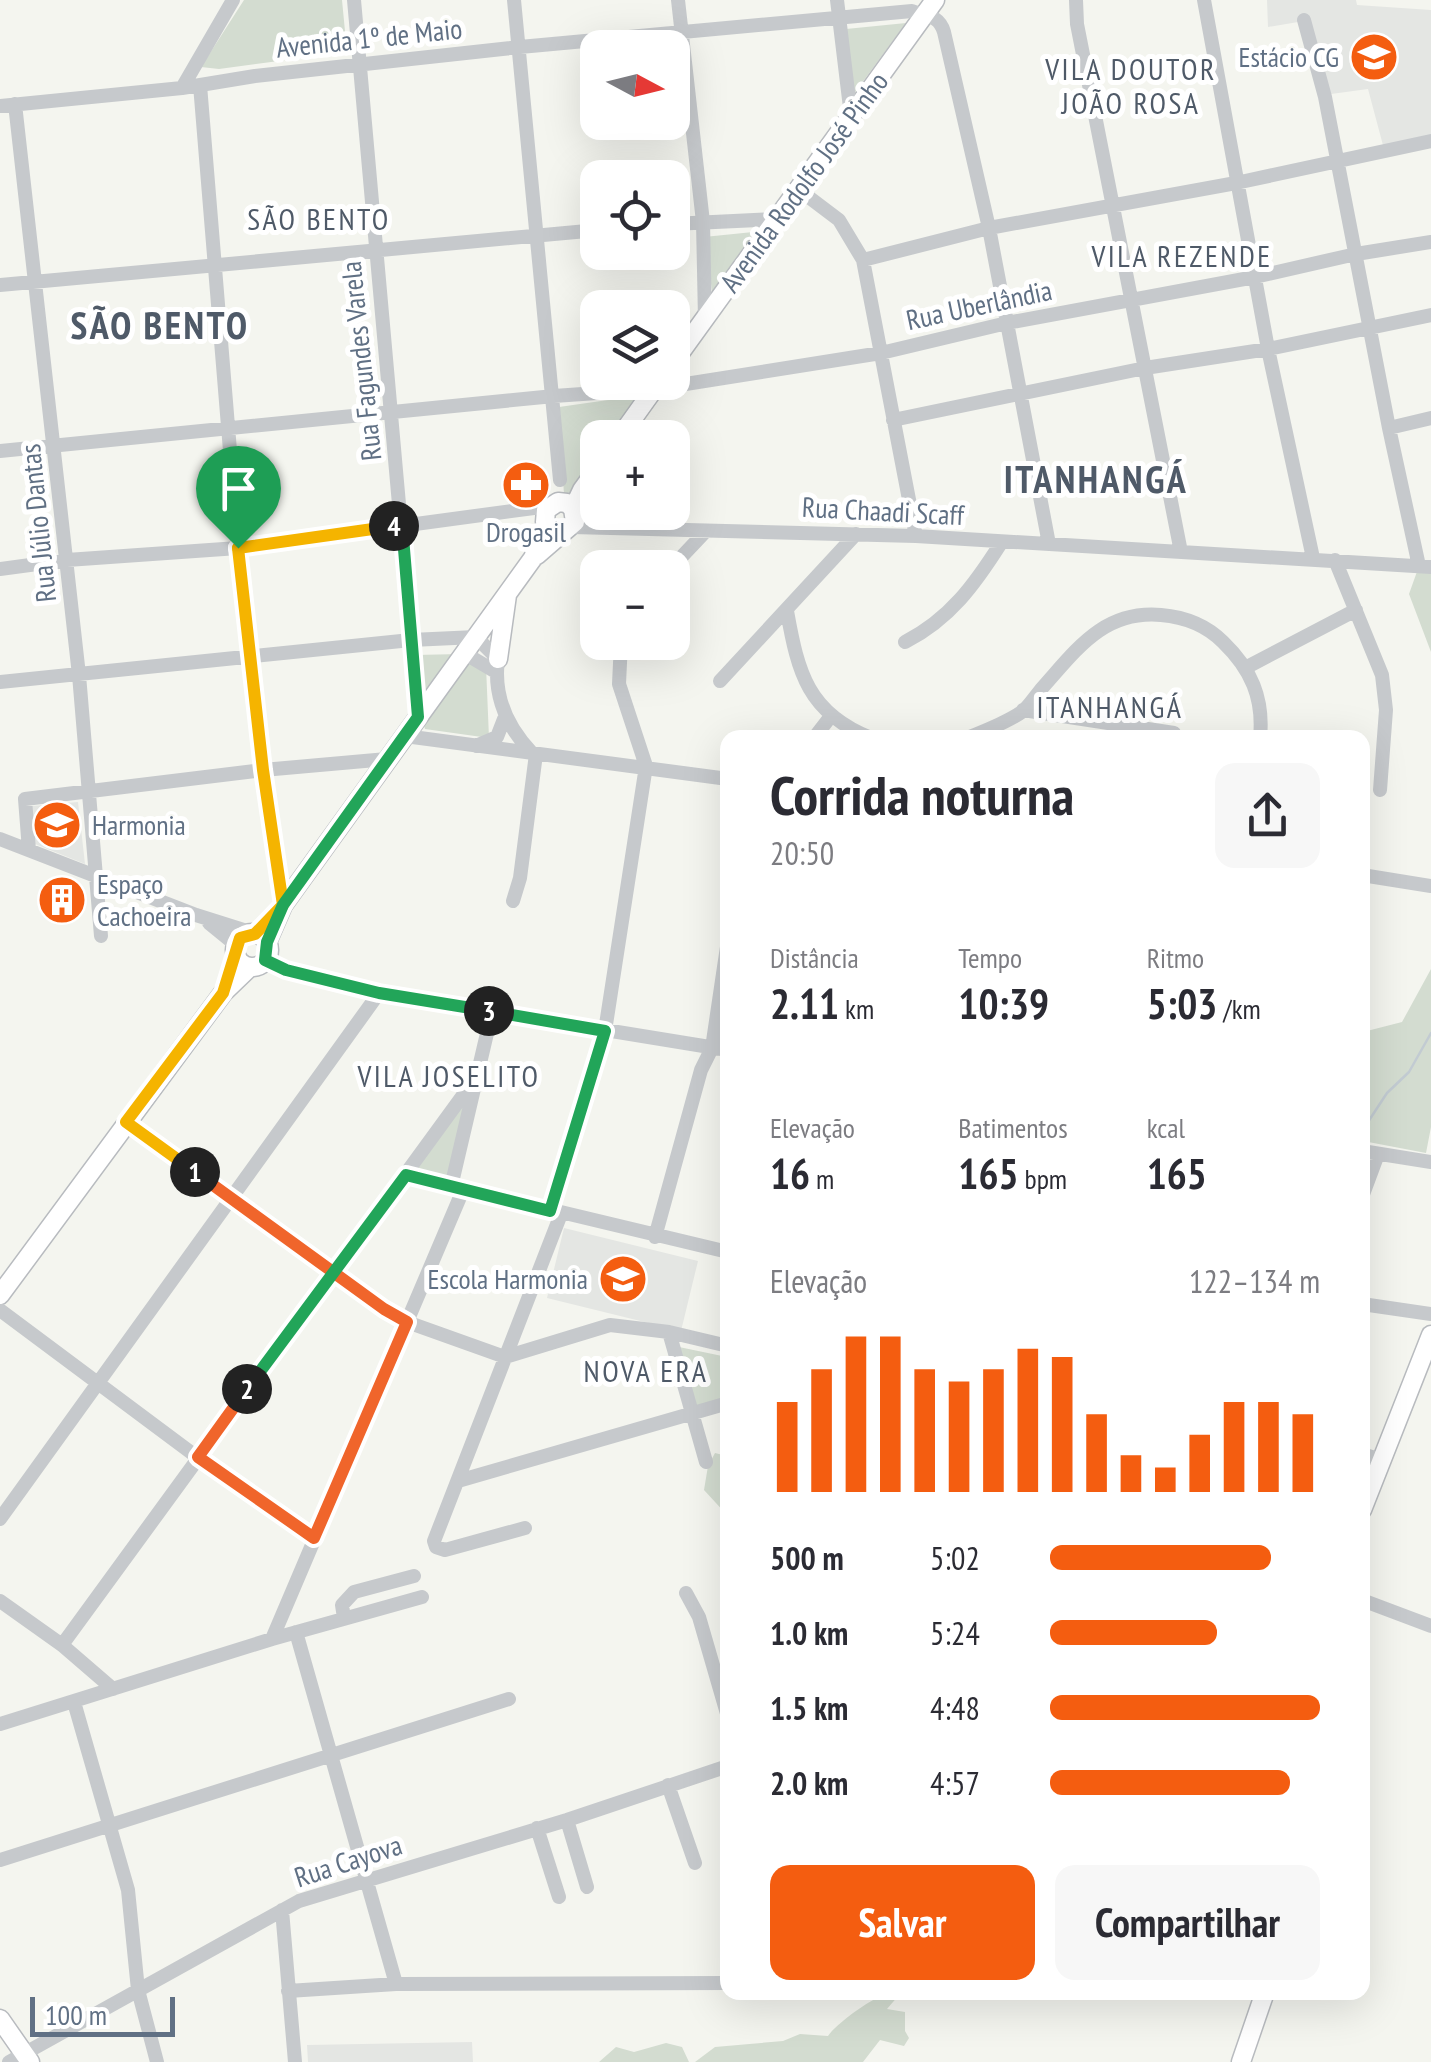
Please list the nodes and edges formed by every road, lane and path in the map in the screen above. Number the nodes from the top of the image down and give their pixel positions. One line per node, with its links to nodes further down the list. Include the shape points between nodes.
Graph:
1 (233, 0): 18 (street)
2 (354, 0): 16 (street, Rua Fagundes Varela)
3 (514, 0): 15 (street)
4 (678, 0): 12 (street)
5 (838, 0): 10 (street)
6 (935, 0): 9 (main road, Avenida Rodolfo José Pinho)
7 (1076, 0): 26 (street)
8 (1204, 0): 24 (street)
9 (923, 16): 10 (street, Avenida 1º de Maio, via 912,11); 21 (main road, Avenida Rodolfo José Pinho); 30 (street, via 942,25)
10 (839, 17): 13 (street, Avenida 1º de Maio); 21 (street)
11 (1304, 20): 23 (street)
12 (682, 30)
13 (690, 31)
14 (580, 41): 15 (street, Avenida 1º de Maio)
15 (520, 47): 16 (street, Avenida 1º de Maio); 32 (street)
16 (360, 64): 17 (street, Avenida 1º de Maio); 34 (street, Rua Fagundes Varela)
17 (200, 85): 18 (street, Avenida 1º de Maio); 37 (street)
18 (182, 88): 20 (street, Avenida 1º de Maio)
19 (690, 104): 28 (street)
20 (8, 105): 39 (street, Rua Júlio Dantas)
21 (851, 116): 25 (main road, Avenida Rodolfo José Pinho)
22 (1431, 141): 23 (street)
23 (1338, 160): 24 (street); 35 (street)
24 (1236, 184): 26 (street); 38 (street)
25 (798, 189): 27 (main road, Avenida Rodolfo José Pinho); 36 (street, via 839,220)
26 (1113, 204): 30 (street); 41 (street)
27 (777, 219): 28 (street); 43 (main road, Avenida Rodolfo José Pinho)
28 (703, 222): 29 (street); 43 (street)
29 (690, 223)
30 (989, 228): 36 (street); 44 (street)
31 (580, 231): 32 (street)
32 (539, 234): 34 (street); 53 (street)
33 (1431, 242): 35 (street, Rua Uberlândia)
34 (374, 250): 37 (street); 54 (street, Rua Fagundes Varela)
35 (1356, 254): 38 (street, Rua Uberlândia); 45 (street)
36 (863, 260): 48 (street)
37 (214, 265): 39 (street); 57 (street)
38 (1255, 277): 41 (street, Rua Uberlândia); 47 (street)
39 (38, 281): 40 (street); 59 (street, Rua Júlio Dantas)
40 (0, 285)
41 (1132, 299): 44 (street, Rua Uberlândia); 49 (street)
42 (1431, 315): 45 (street)
43 (704, 319): 46 (main road, Avenida Rodolfo José Pinho)
44 (1007, 323): 48 (street, Rua Uberlândia); 52 (street)
45 (1368, 326): 47 (street); 58 (street)
46 (690, 339)
47 (1268, 348): 49 (street); 73 (street)
48 (881, 352): 50 (street, Rua Uberlândia); 56 (street)
49 (1145, 368): 52 (street); 72 (street)
50 (690, 381)
51 (580, 393): 53 (street, Rua Uberlândia)
52 (1021, 394): 56 (street); 69 (street)
53 (554, 396): 54 (street, Rua Uberlândia); 61 (street)
54 (392, 411): 57 (street, Rua Uberlândia); 64 (street, Rua Fagundes Varela)
55 (1431, 418): 58 (street)
56 (892, 420): 67 (street)
57 (230, 426): 59 (street, Rua Uberlândia); 70 (street)
58 (1389, 428): 76 (street)
59 (55, 446): 60 (street, Rua Uberlândia); 74 (street, Rua Júlio Dantas)
60 (0, 451)
61 (560, 480)
62 (580, 492): 63 (main road)
63 (558, 518): 64 (street, Rua Chaadi Scaff, via 512,512); 65 (street, Rua Chaadi Scaff); 78 (main road)
64 (402, 525): 70 (street, Rua Chaadi Scaff); 81 (street, Rua Fagundes Varela)
65 (705, 532): 66 (street, Rua Chaadi Scaff); 71 (street)
66 (856, 534): 67 (street, Rua Chaadi Scaff); 80 (street)
67 (916, 536): 68 (street, Rua Chaadi Scaff)
68 (1001, 543): 69 (street, Rua Chaadi Scaff); 82 (street, via 945,617)
69 (1050, 544): 72 (street, Rua Chaadi Scaff)
70 (238, 548): 74 (street, Rua Chaadi Scaff); 84 (street)
71 (688, 550)
72 (1180, 552): 73 (street, Rua Chaadi Scaff)
73 (1312, 558): 75 (street, Rua Chaadi Scaff)
74 (67, 560): 77 (street, Rua Chaadi Scaff); 88 (street, Rua Júlio Dantas)
75 (1335, 560): 76 (street, Rua Chaadi Scaff); 79 (street)
76 (1425, 566)
77 (0, 569)
78 (506, 594): 83 (main road); 86 (main road)
79 (1356, 610): 87 (street); 108 (street, via 1382,675)
80 (787, 611): 89 (street); 92 (street, via 800,674)
81 (411, 640): 83 (street); 84 (street); 93 (street, Rua Fagundes Varela)
82 (906, 642)
83 (470, 645): 86 (street); 93 (main road)
84 (252, 658): 88 (street); 105 (street)
85 (620, 660): 104 (street, via 619,684)
86 (497, 665): 94 (street)
87 (1247, 666): 91 (street, via 1200,624 1176,616 1121,617 1071,656); 99 (street)
88 (79, 676): 90 (street); 107 (street, Rua Júlio Dantas)
89 (720, 681)
90 (0, 682)
91 (1024, 710): 97 (street); 98 (street)
92 (831, 716): 95 (street); 96 (street)
93 (418, 717): 100 (main road)
94 (504, 719): 101 (street, via 496,737); 102 (street)
95 (820, 730)
96 (852, 730)
97 (983, 730)
98 (1154, 730)
99 (1260, 730)
100 (405, 736): 101 (street); 103 (main road)
101 (475, 746): 102 (street)
102 (534, 754): 104 (street); 114 (street)
103 (387, 760): 105 (street); 115 (main road)
104 (646, 766): 106 (street); 120 (street)
105 (263, 770): 107 (street); 115 (street)
106 (720, 778)
107 (88, 790): 110 (street, via 25,799); 112 (street, Rua Júlio Dantas)
108 (1380, 790)
109 (0, 839): 110 (street)
110 (29, 850): 112 (street)
111 (1370, 876): 113 (street)
112 (95, 877): 116 (street, Rua Júlio Dantas); 117 (street, via 196,915)
113 (1431, 886)
114 (513, 901)
115 (282, 908): 117 (main road)
116 (101, 936)
117 (252, 948): 118 (street, via 286,970); 123 (main road)
118 (379, 993): 119 (street); 128 (street)
119 (492, 1012): 120 (street); 122 (street)
120 (605, 1031): 121 (street); 129 (street)
121 (720, 1049): 130 (street, via 701,1070)
122 (477, 1076): 126 (street); 127 (street)
123 (126, 1122): 128 (street); 133 (main road)
124 (1370, 1152): 125 (street)
125 (1431, 1162)
126 (406, 1175): 127 (street); 132 (street)
127 (457, 1188): 129 (street); 137 (street)
128 (232, 1198): 132 (street); 143 (street)
129 (555, 1212): 130 (street); 141 (street)
130 (656, 1237): 131 (street)
131 (720, 1250)
132 (334, 1273): 137 (street); 146 (street)
133 (0, 1296)
134 (1370, 1305): 136 (street)
135 (0, 1310): 143 (street)
136 (1431, 1314)
137 (407, 1322): 141 (street); 152 (street)
138 (669, 1332): 140 (street); 141 (street, via 610,1325); 145 (street)
139 (1431, 1335): 142 (main road)
140 (720, 1344)
141 (505, 1357): 149 (street)
142 (1423, 1374): 147 (main road)
143 (98, 1385): 146 (street); 150 (street)
144 (720, 1406): 145 (street)
145 (692, 1414): 148 (street); 149 (street)
146 (198, 1457): 152 (street); 162 (street)
147 (1372, 1457)
148 (706, 1462)
149 (458, 1481): 151 (street, via 435,1535 439,1550)
150 (0, 1519)
151 (524, 1528)
152 (314, 1538): 161 (street)
153 (414, 1576): 158 (street, via 354,1592 342,1604)
154 (686, 1593): 164 (street)
155 (422, 1597): 158 (street)
156 (0, 1601): 162 (street)
157 (1370, 1603): 159 (street)
158 (344, 1618): 160 (street)
159 (1431, 1626)
160 (296, 1632): 161 (street); 168 (street)
161 (272, 1639): 163 (street)
162 (62, 1646): 163 (street)
163 (114, 1689): 166 (street)
164 (720, 1689)
165 (510, 1700): 168 (street)
166 (74, 1702): 167 (street); 172 (street)
167 (0, 1724)
168 (332, 1754): 172 (street); 176 (street)
169 (720, 1769): 170 (street, Rua Cayova)
170 (668, 1785): 171 (street, Rua Cayova); 175 (street)
171 (567, 1820): 173 (street, Rua Cayova); 177 (street)
172 (108, 1827): 174 (street); 182 (street, via 128,1890)
173 (537, 1828): 176 (street, Rua Cayova); 178 (street)
174 (0, 1860)
175 (695, 1863)
176 (367, 1880): 179 (street, Rua Cayova); 180 (street)
177 (587, 1887)
178 (560, 1898)
179 (282, 1910): 182 (street, Rua Cayova); 183 (street)
180 (396, 1984): 181 (street); 183 (street)
181 (720, 1984)
182 (138, 1990): 187 (street, Rua Cayova); 188 (street)
183 (288, 1991): 189 (street)
184 (1261, 2000): 190 (main road)
185 (0, 2019): 187 (main road)
186 (0, 2032): 187 (main road)
187 (20, 2059)
188 (157, 2062)
189 (295, 2062)
190 (1241, 2062)

